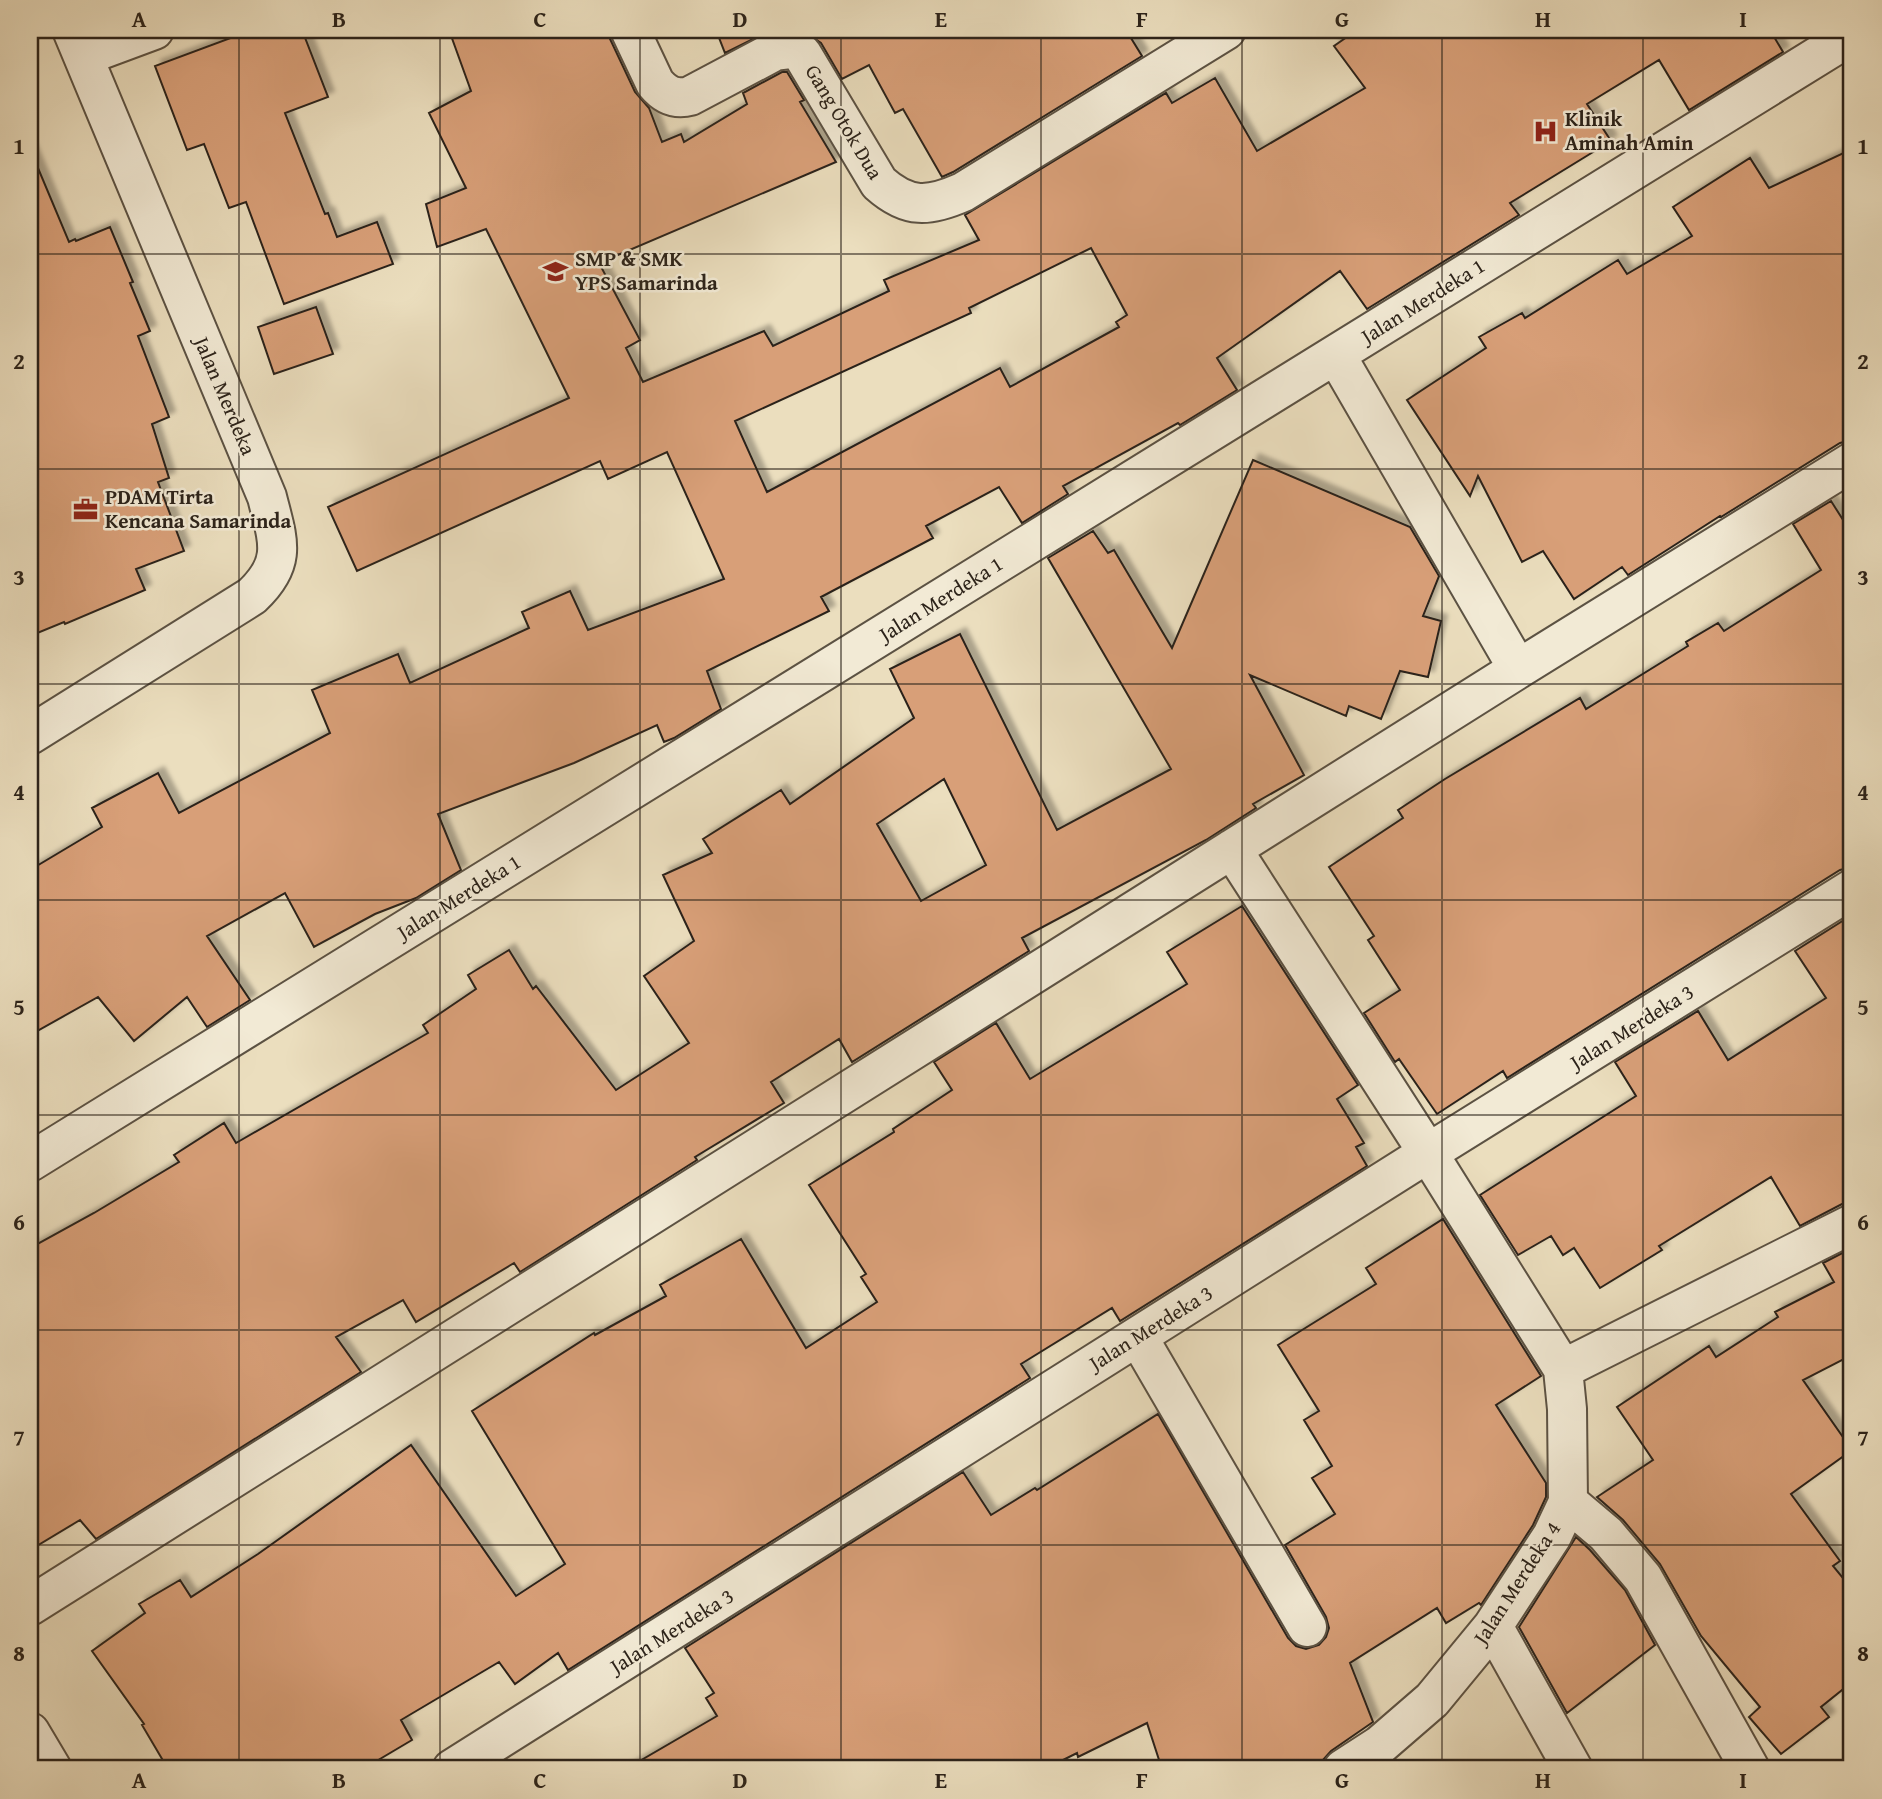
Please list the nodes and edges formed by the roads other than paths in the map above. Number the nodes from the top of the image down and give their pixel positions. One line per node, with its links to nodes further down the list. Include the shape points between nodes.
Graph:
1 (154, 30): 5 (street)
2 (630, 30): 3 (street, Gang Otok Dua, via 656,83 675,97 690,96 775,51 792,49 802,54 879,183 910,203 936,203 963,192)
3 (1226, 30)
4 (1852, 35): 6 (street, Jalan Merdeka 1)
5 (78, 43): 9 (street, Jalan Merdeka, via 267,497 278,554 267,582 252,596)
6 (1336, 355): 8 (street); 13 (street, Jalan Merdeka 1)
7 (1852, 462): 8 (street)
8 (1518, 669): 10 (street)
9 (30, 735)
10 (1232, 849): 12 (street); 18 (street)
11 (1852, 890): 12 (street, Jalan Merdeka 3)
12 (1428, 1153): 15 (street, Jalan Merdeka 3); 16 (street)
13 (30, 1162)
14 (1852, 1224): 16 (street)
15 (1138, 1337): 20 (street); 23 (street, Jalan Merdeka 3)
16 (1563, 1369): 17 (street, Jalan Merdeka 4)
17 (1568, 1502): 19 (street, Jalan Merdeka 4, via 1552,1536); 26 (street, via 1624,1552 1643,1578)
18 (30, 1606)
19 (1493, 1626): 24 (street, Jalan Merdeka 4, via 1433,1700); 25 (street)
20 (1307, 1627)
21 (30, 1732): 22 (street)
22 (52, 1769)
23 (452, 1769)
24 (1343, 1769)
25 (1573, 1769)
26 (1750, 1769)

